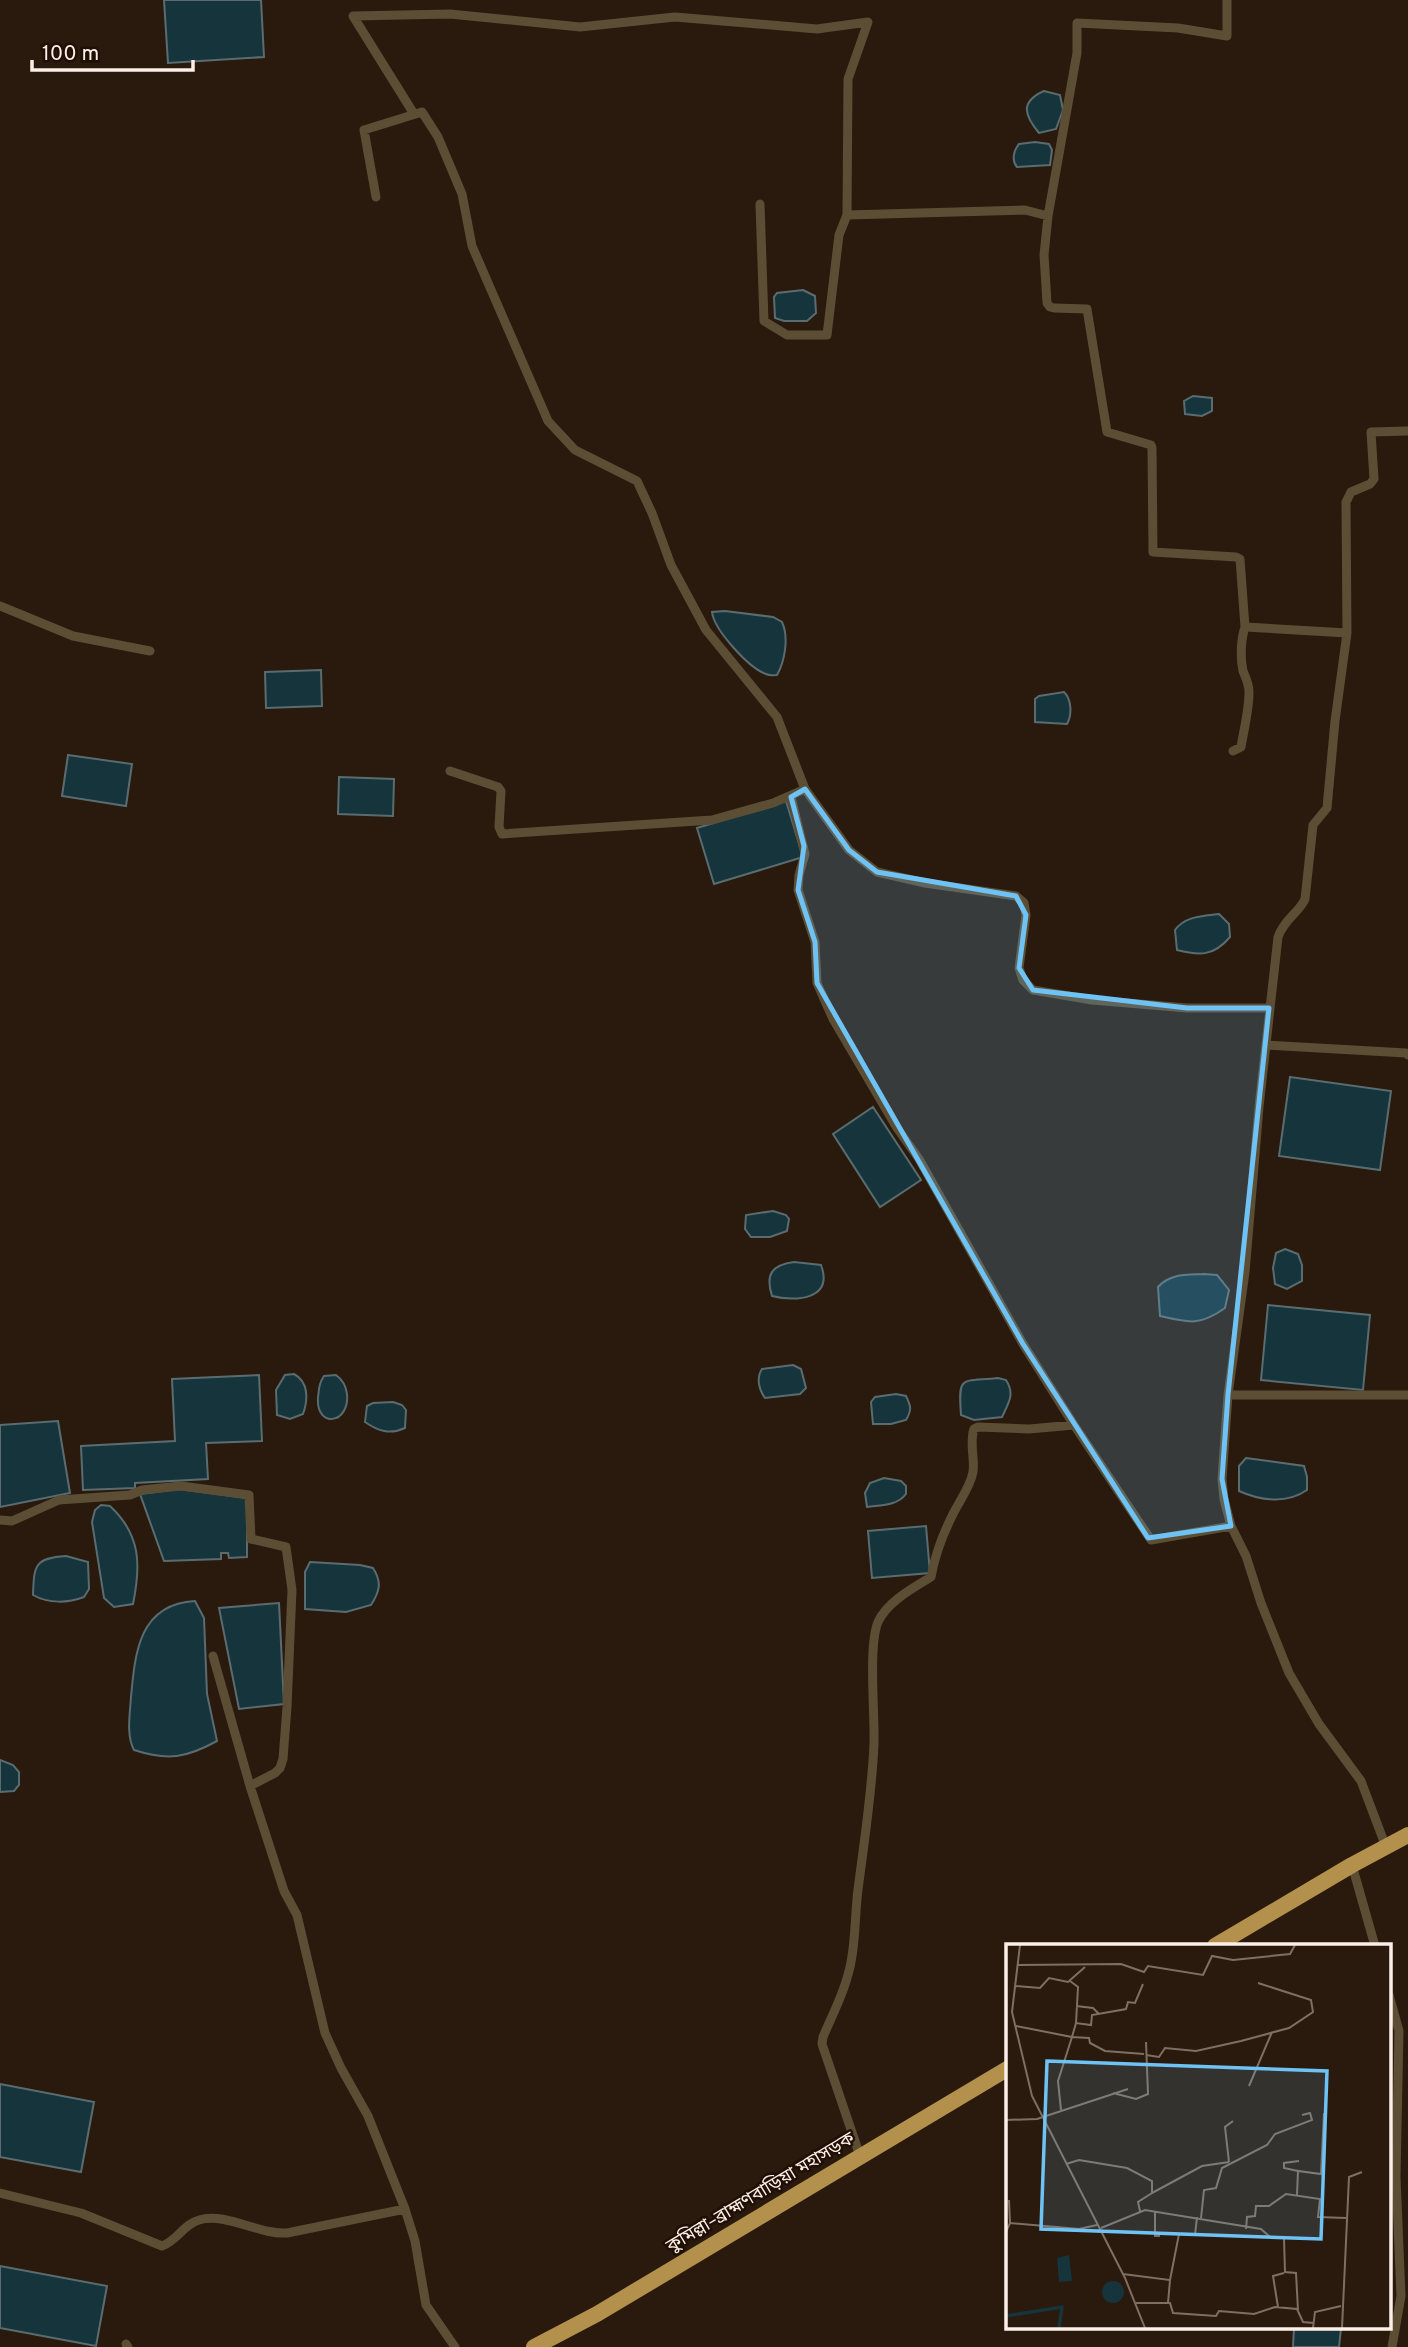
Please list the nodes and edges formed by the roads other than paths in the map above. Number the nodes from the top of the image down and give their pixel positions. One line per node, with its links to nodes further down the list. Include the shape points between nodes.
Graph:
1 (1227, 0): 6 (street, via 1227,36 1178,28 1077,23 1077,53)
2 (414, 114): 3 (street, via 364,131); 5 (street, via 353,16 450,14 580,27 675,17 817,29 868,22 848,79); 14 (street, via 422,112 438,137 462,194 472,246 548,421 575,450 636,481 670,565 706,631 777,718)
3 (376, 197)
4 (760, 205): 5 (street, via 764,321 787,335 827,335 839,235)
5 (847, 215): 6 (street, via 1025,210)
6 (1048, 216): 9 (street, via 1044,256 1047,303 1054,308 1087,309 1107,432 1152,448 1153,552 1240,559)
7 (1408, 430): 10 (street, via 1371,432 1373,482 1348,495)
8 (0, 606): 11 (street, via 73,636)
9 (1245, 626): 10 (street); 12 (street, via 1242,654 1248,700 1241,747)
10 (1347, 633): 16 (street, via 1327,808 1312,825 1305,899 1278,937)
11 (150, 652)
12 (1233, 751)
13 (450, 771): 15 (street, via 498,787 502,834 712,820)
14 (805, 789): 15 (street); 16 (street, via 849,850 877,872 1016,896 1024,903 1019,968 1033,990 1187,1008)
15 (791, 797): 21 (street, via 805,854 798,890 815,943 817,983 833,1019)
16 (1269, 1008): 17 (street)
17 (1266, 1045): 18 (street); 19 (street, via 1245,1272)
18 (1408, 1055)
19 (1228, 1395): 20 (street); 23 (street, via 1222,1479)
20 (1408, 1395)
21 (1074, 1425): 23 (street, via 1152,1541); 33 (street, via 974,1429 973,1471 936,1553 931,1577 884,1612 877,1623 870,1809 852,1957 822,2044)
22 (0, 1520): 25 (street, via 12,1521 59,1500 155,1488 181,1486 249,1495 251,1539 286,1547 292,1590 283,1759 275,1773)
23 (1231, 1526): 27 (street, via 1289,1673 1361,1781)
24 (213, 1656): 25 (street)
25 (250, 1786): 35 (street, via 284,1891 297,1915 325,2033 368,2116)
26 (1408, 1835): 27 (highway)
27 (1386, 1847): 28 (highway)
28 (1352, 1865): 29 (highway); 30 (street)
29 (1218, 1944)
30 (1374, 1944)
31 (1390, 1999): 38 (street, via 1399,2031 1396,2177 1401,2296)
32 (1006, 2070): 33 (highway, কুমিল্লা–ব্রাহ্মণবাড়িয়া মহাসড়ক)
33 (860, 2156): 37 (highway, কুমিল্লা–ব্রাহ্মণবাড়িয়া মহাসড়ক)
34 (0, 2193): 35 (street, via 81,2213 162,2246 201,2219 287,2234)
35 (405, 2209): 36 (street, via 425,2305)
36 (455, 2347)
37 (534, 2347)
38 (1392, 2347)

